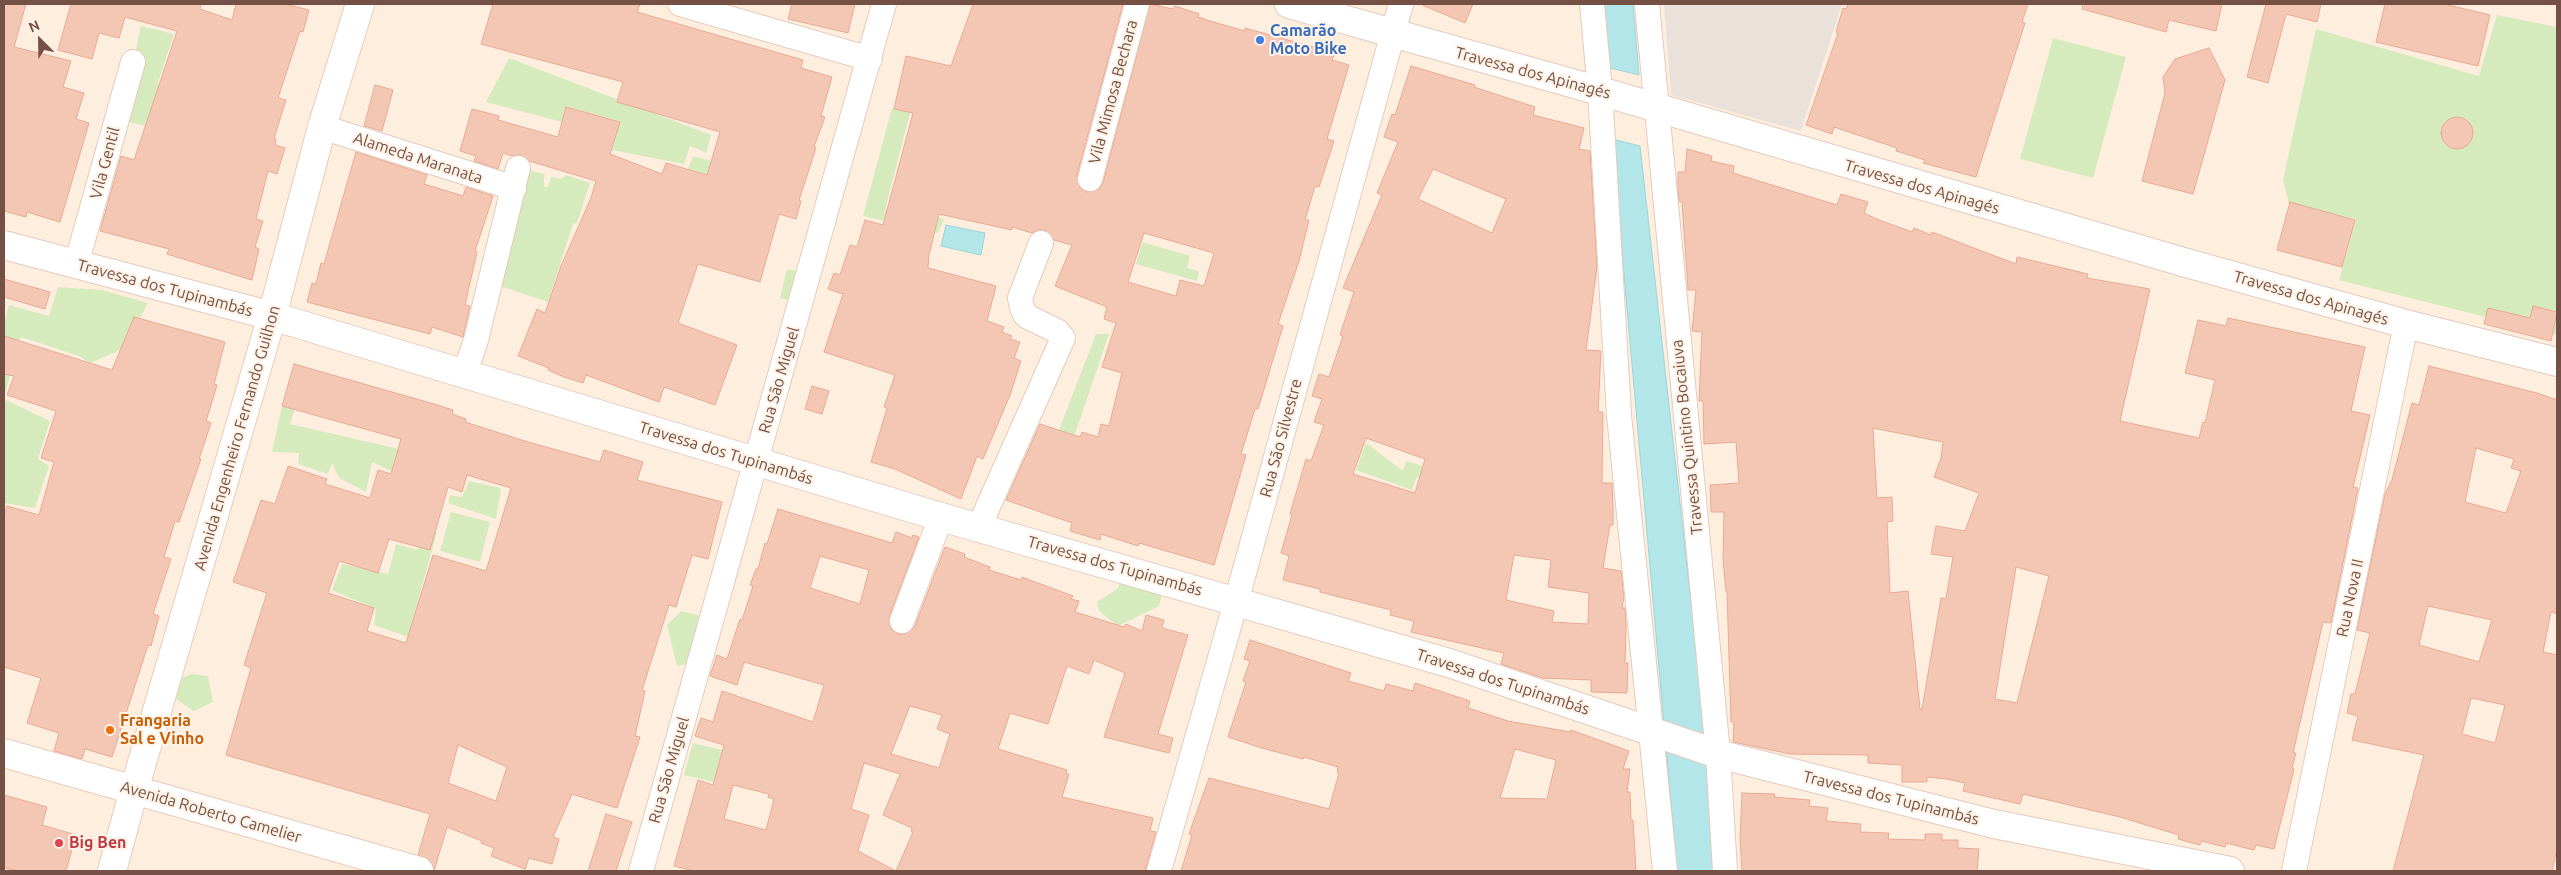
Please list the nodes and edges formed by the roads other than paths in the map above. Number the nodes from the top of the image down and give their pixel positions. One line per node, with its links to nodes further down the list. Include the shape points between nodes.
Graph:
1 (360, 4): 14 (street, Avenida Engenheiro Fernando Guilhon)
2 (680, 4): 10 (street)
3 (884, 4): 10 (street, Rua São Miguel)
4 (1137, 4): 15 (street, Vila Mimosa Bechara)
5 (1289, 4): 9 (street, Travessa dos Apinagés)
6 (1401, 4): 9 (street, Rua São Silvestre)
7 (1592, 4): 12 (street)
8 (1647, 4): 13 (street, Travessa Quintino Bocaiuva)
9 (1391, 34): 12 (street, Travessa dos Apinagés); 26 (street, Rua São Silvestre)
10 (870, 58): 23 (street, Rua São Miguel)
11 (133, 62): 18 (street, Vila Gentil)
12 (1600, 91): 13 (street, Travessa dos Apinagés); 28 (street, via 1619,415)
13 (1655, 108): 20 (street, Travessa dos Apinagés, via 2062,228); 30 (street, Travessa Quintino Bocaiuva)
14 (322, 127): 19 (street, Avenida Engenheiro Fernando Guilhon); 22 (street, Alameda Maranata, via 516,178 476,340)
15 (1090, 180)
16 (1041, 243): 25 (street, via 1020,298 1022,308 1026,316 1057,331 1063,338)
17 (4, 246): 18 (street, Travessa dos Tupinambás)
18 (76, 265): 19 (street, Travessa dos Tupinambás)
19 (272, 316): 22 (street, Travessa dos Tupinambás); 31 (street, Avenida Engenheiro Fernando Guilhon)
20 (2406, 324): 21 (street, Travessa dos Apinagés); 39 (street, Rua Nova II)
21 (2557, 362)
22 (464, 375): 23 (street, Travessa dos Tupinambás)
23 (756, 462): 24 (street, Travessa dos Tupinambás); 34 (street, Rua São Miguel)
24 (941, 517): 25 (street, Travessa dos Tupinambás); 27 (street)
25 (979, 527): 26 (street, Travessa dos Tupinambás)
26 (1236, 602): 28 (street, Travessa dos Tupinambás, via 1449,663); 35 (street, Rua São Silvestre)
27 (902, 621)
28 (1650, 731): 30 (street, Travessa dos Tupinambás); 36 (street)
29 (4, 753): 31 (street, Avenida Roberto Camelier)
30 (1718, 754): 37 (street, Travessa Quintino Bocaiuva); 38 (street, Travessa dos Tupinambás, via 1994,824)
31 (134, 790): 32 (street, Avenida Engenheiro Fernando Guilhon); 33 (street, Avenida Roberto Camelier)
32 (112, 871)
33 (418, 871)
34 (641, 871)
35 (1159, 871)
36 (1665, 871)
37 (1725, 871)
38 (2230, 871)
39 (2294, 871)

